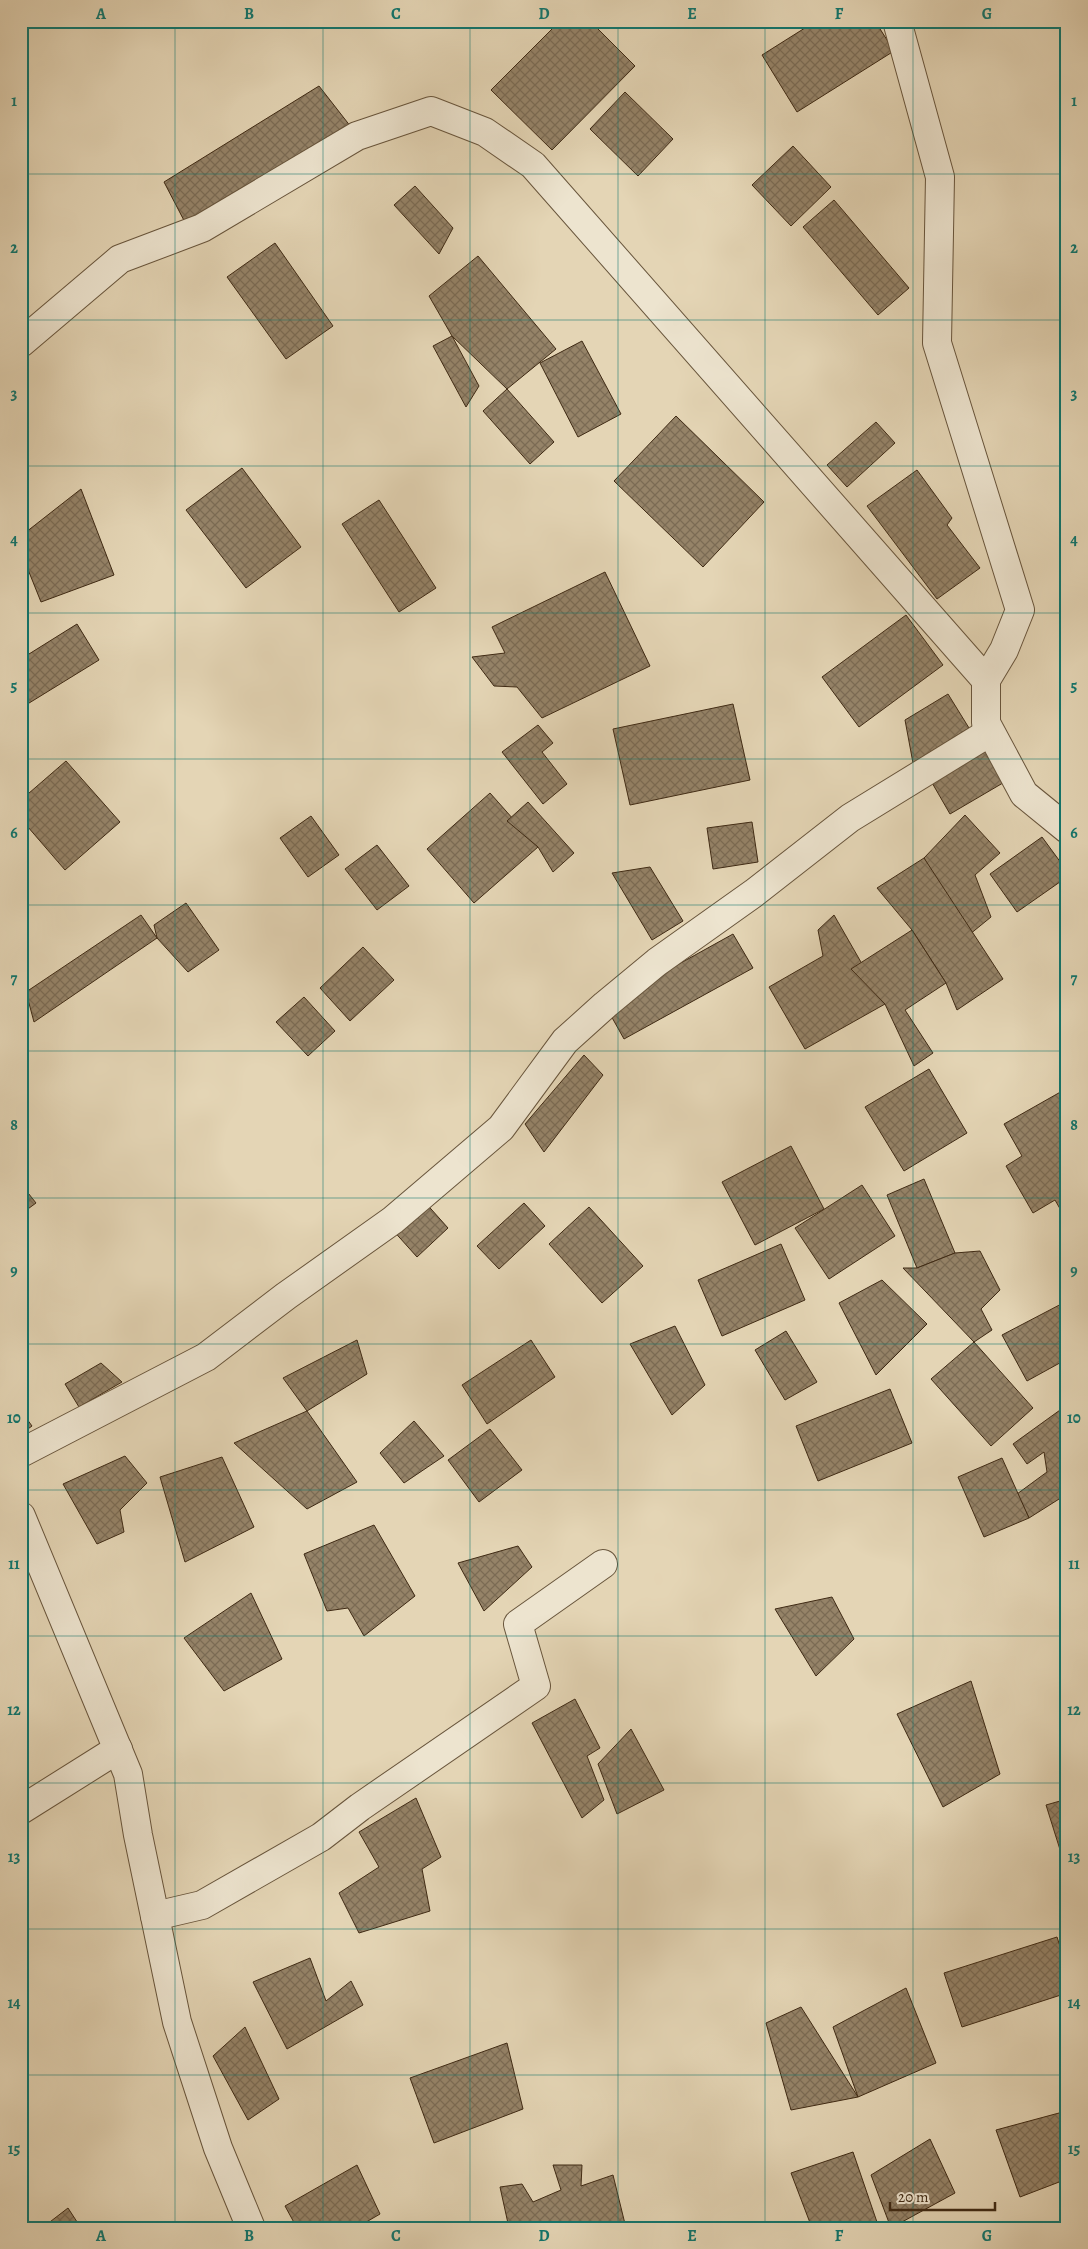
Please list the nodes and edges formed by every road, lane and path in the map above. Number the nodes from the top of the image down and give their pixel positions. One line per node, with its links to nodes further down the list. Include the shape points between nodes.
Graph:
1 (896, 21): 3 (street, via 940,177 937,343 1020,610 1004,650)
2 (21, 343): 3 (street, via 120,260 202,228 357,136 431,112 485,132 533,165)
3 (986, 680): 4 (street, via 986,723)
4 (990, 732): 5 (street, via 1024,794); 6 (street, via 850,818 754,893 657,962 565,1041 501,1128 393,1220 206,1357)
5 (1067, 829)
6 (21, 1453)
7 (21, 1516): 9 (street)
8 (603, 1564): 11 (street, via 518,1624 536,1686 360,1807 321,1838 202,1905)
9 (118, 1749): 10 (street); 11 (street, via 128,1774)
10 (21, 1810)
11 (155, 1916): 12 (street, via 177,2022 218,2148)
12 (251, 2228)

